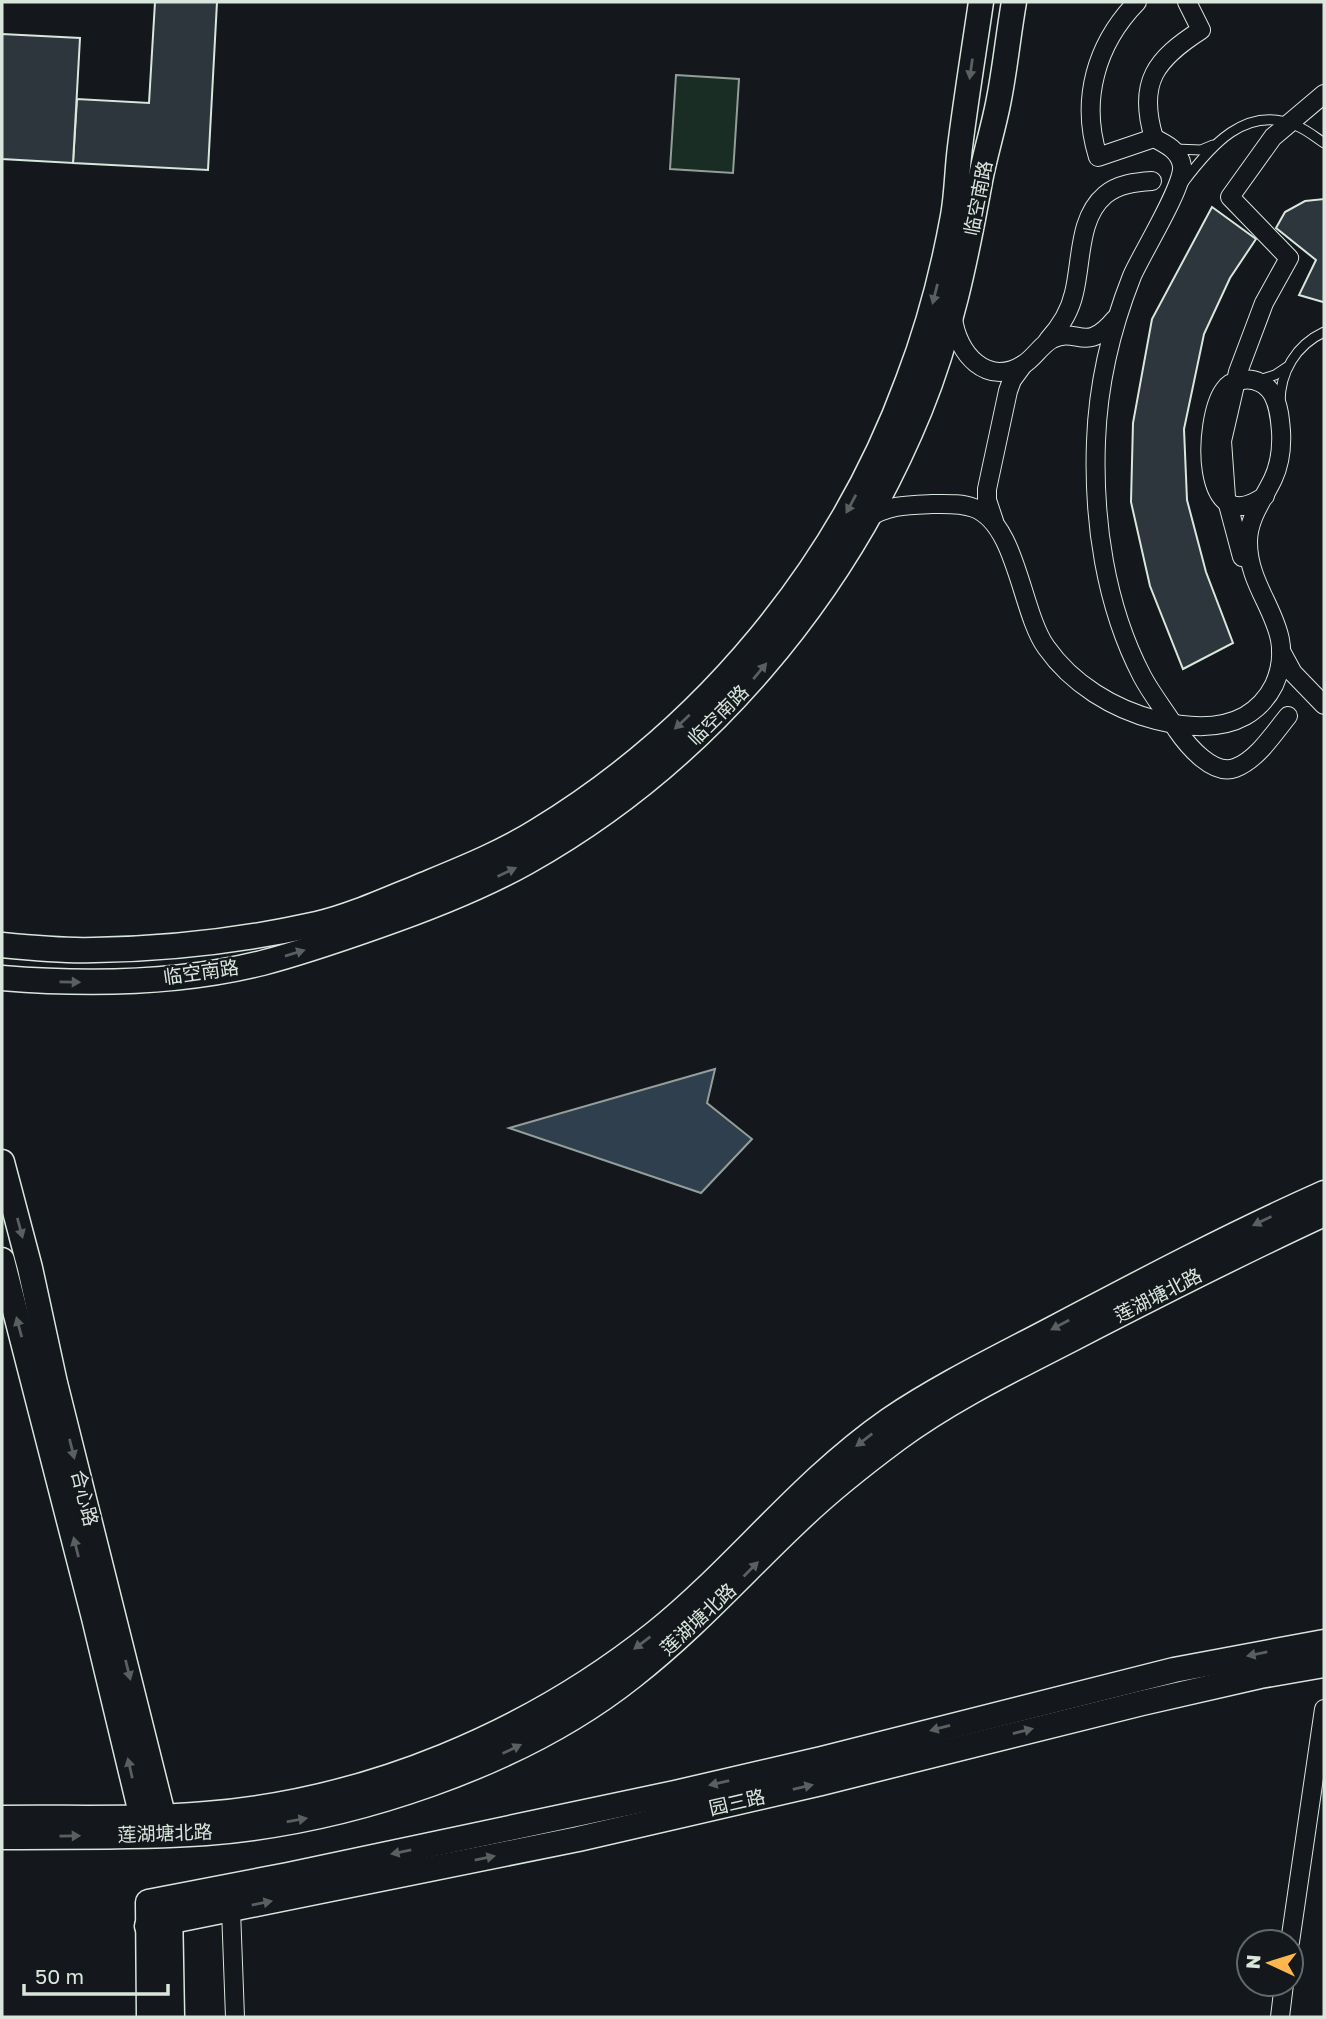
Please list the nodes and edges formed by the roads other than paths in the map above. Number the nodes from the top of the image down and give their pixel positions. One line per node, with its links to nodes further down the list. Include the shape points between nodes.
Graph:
1 (981, 2): 32 (main road, 临空南路, one-way to 32, via 953,215 934,300 908,381 846,514 801,586 689,716 637,762 534,834 466,867 320,923 137,948 93,951)
2 (1014, 2): 13 (main road, 临空南路, via 999,101)
3 (1137, 2): 7 (street, via 1113,31 1095,71 1092,132 1098,157)
4 (1187, 2): 7 (street, via 1201,30 1163,58 1154,72 1147,105)
5 (1324, 94): 6 (street)
6 (1290, 123): 8 (lane, via 1266,119 1246,123); 9 (lane); 19 (street, via 1273,137 1230,197 1289,258 1264,303)
7 (1154, 138): 10 (street)
8 (1217, 143): 10 (lane, via 1201,150); 12 (lane)
9 (1324, 143)
10 (1172, 149): 12 (street, via 1182,168)
11 (1152, 181): 16 (street, via 1118,187 1095,207 1069,311)
12 (1174, 194): 14 (street, via 1144,250)
13 (952, 312): 17 (street, via 957,341 979,365 1003,372); 23 (main road, 临空南路, via 920,409)
14 (1118, 316): 16 (street, via 1098,336 1064,336); 30 (street, via 1100,389 1096,438 1103,555 1129,648)
15 (1324, 332): 18 (lane, via 1301,348)
16 (1044, 345): 17 (street)
17 (1024, 364): 24 (street, via 1008,391 987,489)
18 (1289, 366): 19 (lane, via 1275,375); 20 (lane, via 1281,384)
19 (1245, 381): 20 (street, via 1264,384); 22 (street, via 1222,441)
20 (1280, 415): 21 (street, via 1280,459)
21 (1265, 496): 22 (street, via 1245,506); 25 (street)
22 (1231, 504): 25 (street, via 1244,516); 26 (street, via 1243,564)
23 (866, 519): 24 (street, via 891,506 954,503 988,515); 33 (main road, 临空南路, one-way to 23, via 132,981 261,963 412,914 524,864 624,800 720,715 801,620 838,569)
24 (997, 528): 29 (street, via 1035,629 1056,661 1084,687)
25 (1249, 530): 26 (street, via 1250,562)
26 (1282, 653): 27 (street, via 1293,673); 30 (street, via 1272,690 1246,715 1206,726)
27 (1324, 705)
28 (1288, 716): 31 (street, via 1258,750 1234,768 1213,765)
29 (1144, 717): 30 (street); 31 (street)
30 (1173, 723): 31 (street)
31 (1187, 745)
32 (2, 946)
33 (2, 978)
34 (2, 1162): 42 (main road, 合心路, one-way to 42)
35 (1324, 1193): 42 (main road, 莲湖塘北路, one-way to 42, via 1121,1292 889,1420 824,1472 657,1631 551,1705 488,1737 376,1780 313,1797)
36 (1324, 1214): 42 (main road, 莲湖塘北路, one-way to 36, via 260,1827 318,1816 381,1800 508,1752 631,1678 676,1641 840,1482 901,1436 1020,1366)
37 (2, 1260): 42 (main road, 合心路, one-way to 37, via 91,1604)
38 (1324, 1642): 45 (main road, 园三路, one-way to 45, via 1174,1670 822,1759 301,1873)
39 (1324, 1665): 44 (main road, 园三路, one-way to 39, via 592,1836 1142,1703)
40 (1324, 1709): 46 (street)
41 (2, 1818): 42 (main road, 莲湖塘北路)
42 (155, 1825): 43 (main road, 莲湖塘北路, one-way to 42)
43 (2, 1837)
44 (231, 1910): 45 (main road, 园三路); 50 (street)
45 (159, 1912): 48 (main road); 49 (main road)
46 (1292, 1928)
47 (1282, 1998): 51 (street)
48 (149, 2017)
49 (172, 2017)
50 (235, 2017)
51 (1280, 2017)

